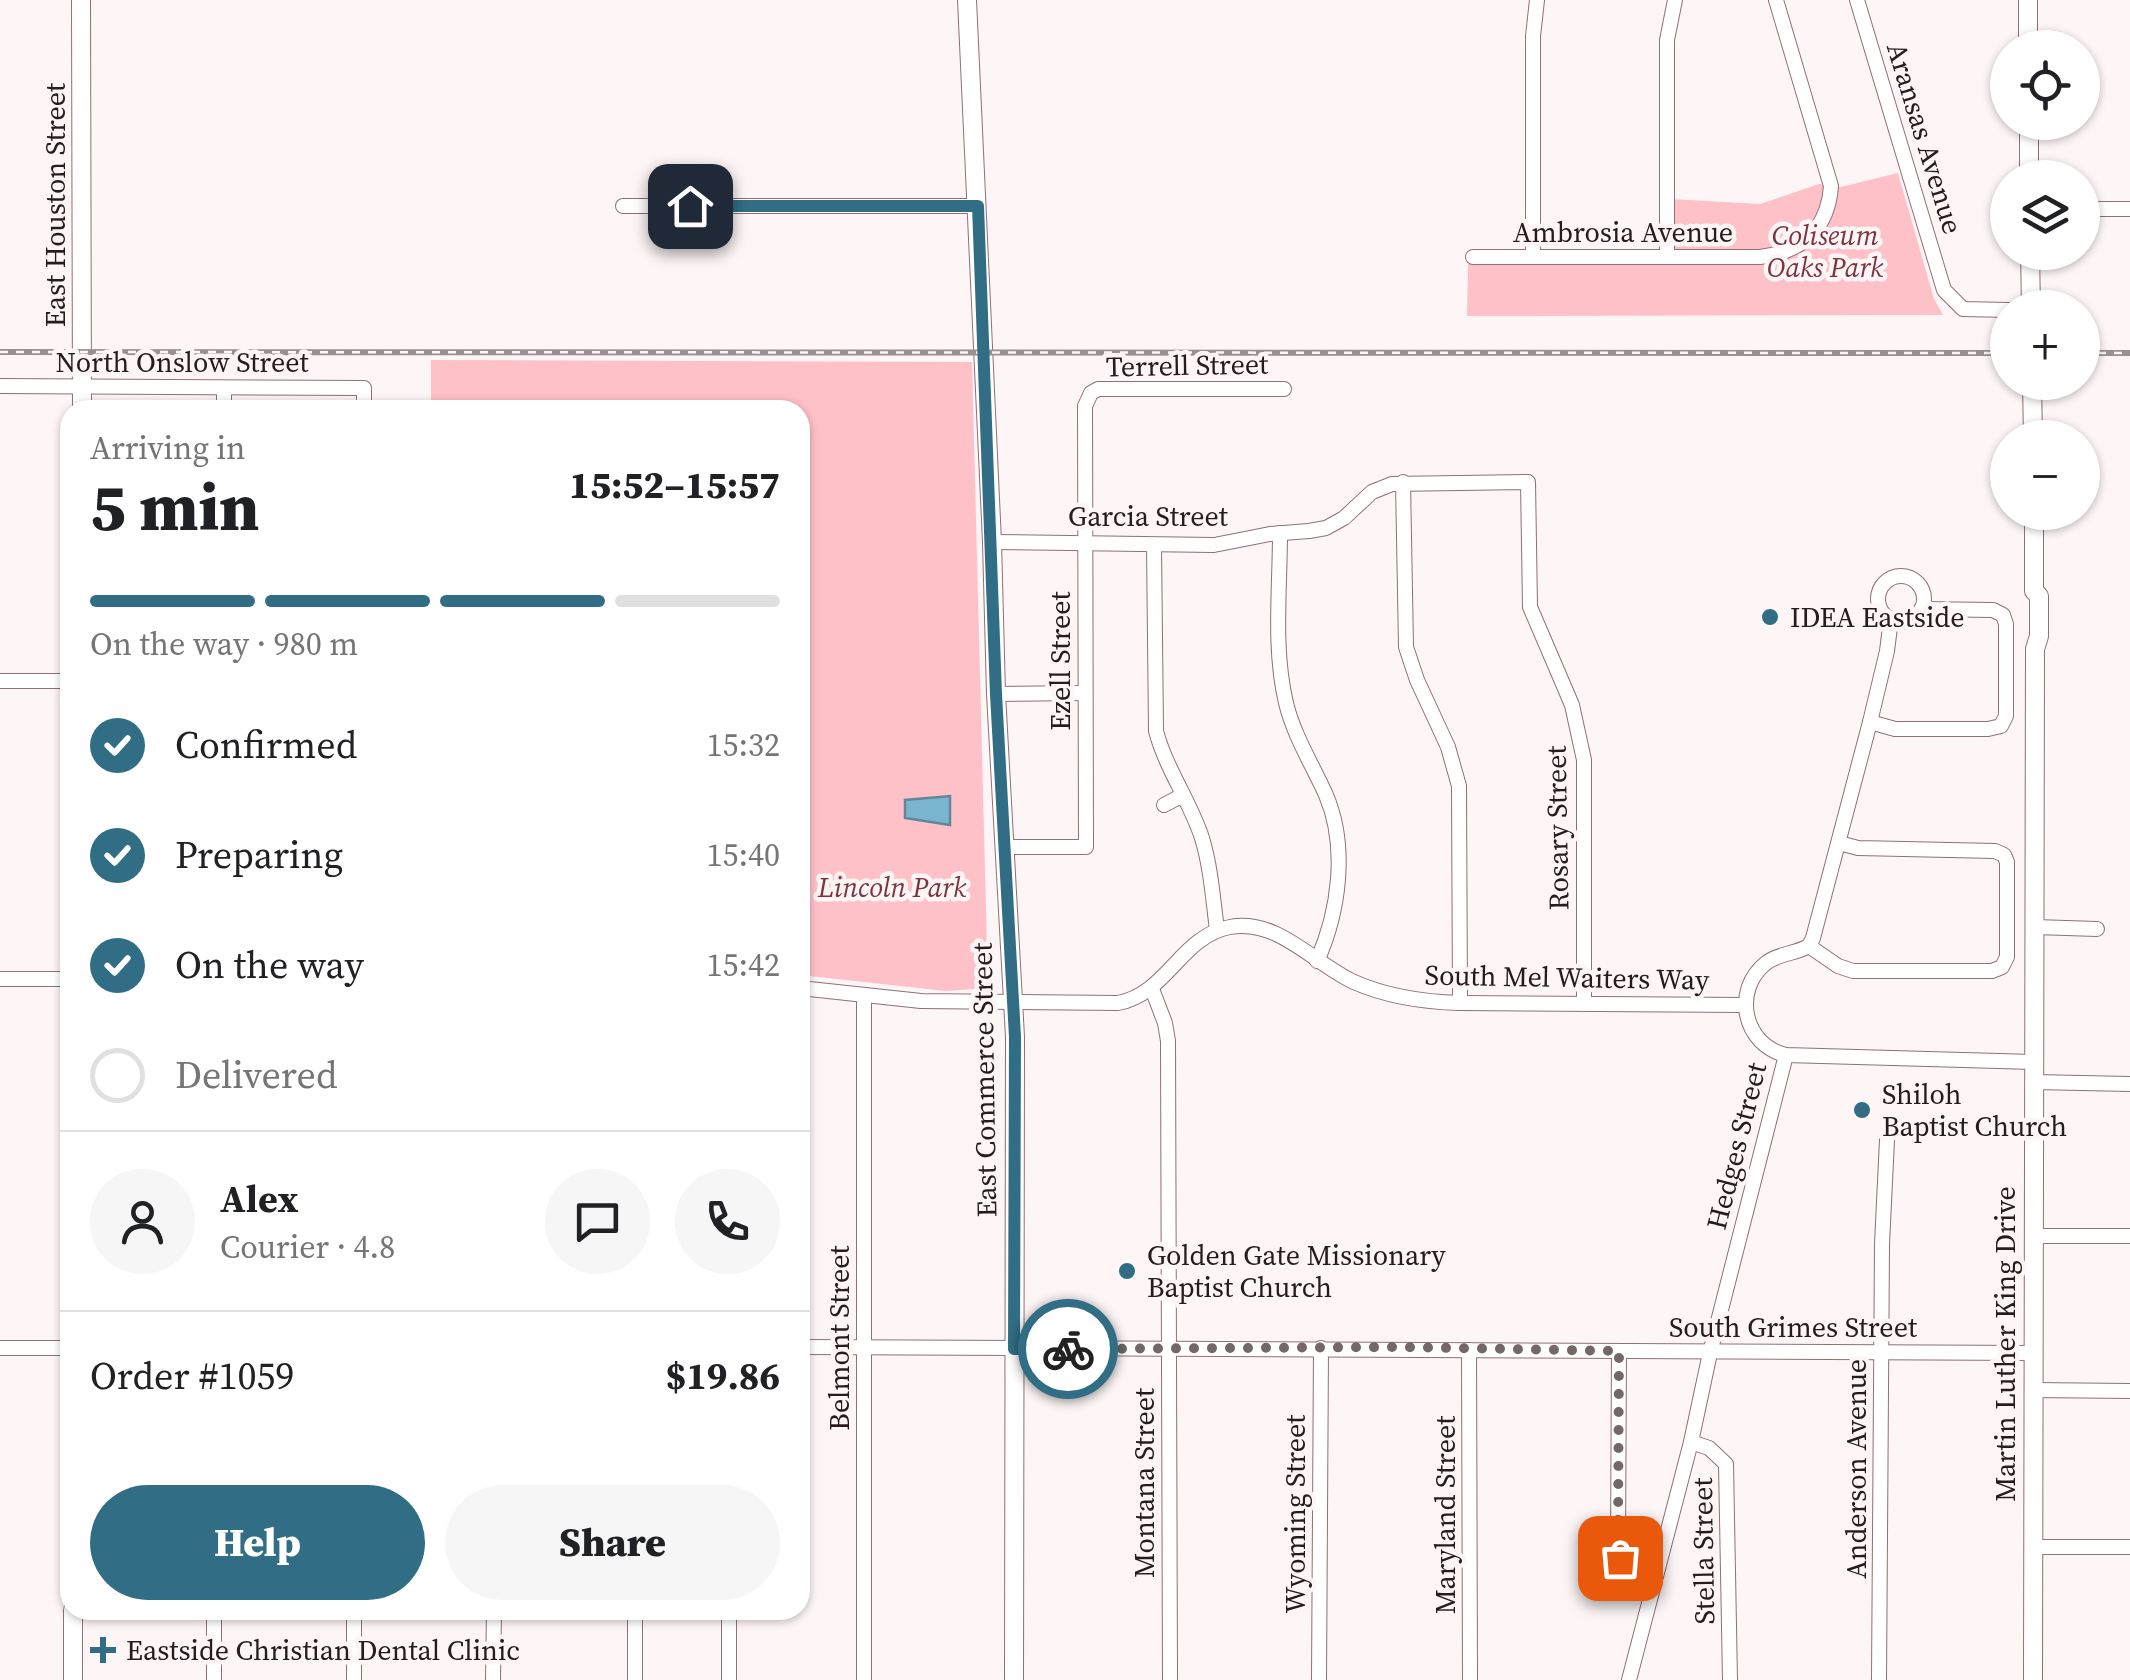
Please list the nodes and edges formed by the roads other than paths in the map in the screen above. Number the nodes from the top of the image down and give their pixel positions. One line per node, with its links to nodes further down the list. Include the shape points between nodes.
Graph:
1 (81, 0): 18 (main road, East Houston Street)
2 (967, 0): 10 (main road, East Commerce Street)
3 (1537, 0): 14 (street)
4 (1675, 0): 15 (street, via 1667,40)
5 (1776, 0): 15 (street, Ambrosia Avenue, via 1830,174 1822,223 1802,244 1773,256)
6 (1857, 0): 16 (street, Aransas Avenue, via 1944,290 1963,309)
7 (2028, 0): 8 (main road)
8 (2028, 30)
9 (624, 206): 10 (street)
10 (978, 206): 29 (main road, East Commerce Street)
11 (2100, 209): 12 (street)
12 (2130, 209)
13 (1473, 257): 14 (street, Ambrosia Avenue)
14 (1533, 257): 15 (street, Ambrosia Avenue)
15 (1667, 257)
16 (1990, 310)
17 (0, 386): 18 (street, North Onslow Street)
18 (82, 386): 19 (street, North Onslow Street); 22 (main road, East Houston Street)
19 (224, 388): 23 (street); 24 (street, North Onslow Street, via 364,388)
20 (1284, 389): 21 (street, Terrell Street)
21 (1090, 393): 30 (street, Ezell Street)
22 (82, 400)
23 (224, 400)
24 (364, 400)
25 (1404, 482): 26 (street, Garcia Street); 28 (street, Garcia Street, via 1372,492 1326,528); 54 (street, via 1406,647 1459,786)
26 (1528, 482): 55 (street, Rosary Street, via 1530,606 1572,705 1584,760)
27 (2034, 530): 43 (main road, Martin Luther King Drive)
28 (1280, 533): 31 (street, Garcia Street, via 1214,545); 47 (street, via 1284,691 1326,797 1336,844 1335,912)
29 (992, 542): 30 (street, Garcia Street); 37 (main road, East Commerce Street)
30 (1085, 542): 31 (street, Garcia Street); 36 (street, Ezell Street)
31 (1154, 545): 39 (street, via 1156,731)
32 (1921, 609): 33 (street, via 1908,620); 33 (street, via 1920,586 1894,577 1878,600); 38 (street, via 2003,615 2006,716 1988,730 1895,729)
33 (1891, 620): 38 (street)
34 (0, 681): 35 (street)
35 (60, 681)
36 (1085, 693): 37 (street); 42 (street, Ezell Street, via 1086,847)
37 (996, 694): 42 (main road, East Commerce Street)
38 (1870, 722): 41 (street)
39 (1182, 796): 40 (street); 45 (street, via 1202,838)
40 (1164, 806)
41 (1839, 844): 46 (street); 46 (street, via 2004,855 2007,957 1992,971 1853,971)
42 (1004, 847): 53 (main road, East Commerce Street)
43 (2035, 928): 44 (street); 58 (main road, Martin Luther King Drive)
44 (2097, 929)
45 (1217, 930): 47 (street, South Mel Waiters Way, via 1271,930); 51 (street, via 1189,948)
46 (1809, 946): 56 (street, via 1764,965)
47 (1317, 960): 54 (street, South Mel Waiters Way, via 1392,995)
48 (0, 979): 49 (street)
49 (60, 979)
50 (810, 989): 52 (street)
51 (1152, 989): 53 (street, via 1118,1003); 70 (street, Montana Street, via 1168,1040)
52 (864, 996): 53 (street); 67 (street, Belmont Street)
53 (1012, 1003): 69 (main road, East Commerce Street)
54 (1460, 1003): 55 (street, South Mel Waiters Way)
55 (1584, 1004): 56 (street, South Mel Waiters Way)
56 (1745, 1005): 57 (street, Hedges Street, via 1758,1038)
57 (1786, 1055): 58 (street); 74 (street, Hedges Street)
58 (2034, 1062): 59 (main road, Martin Luther King Drive)
59 (2033, 1082): 60 (street); 62 (main road, Martin Luther King Drive)
60 (2130, 1084)
61 (1887, 1140): 72 (street, Anderson Avenue)
62 (2032, 1236): 63 (street); 75 (main road, Martin Luther King Drive)
63 (2130, 1236)
64 (810, 1347): 67 (street, South Grimes Street)
65 (0, 1348): 66 (street)
66 (60, 1348)
67 (863, 1348): 69 (street, South Grimes Street); 94 (street, Belmont Street)
68 (1321, 1348): 70 (street, South Grimes Street); 71 (street, South Grimes Street); 97 (street, Wyoming Street)
69 (1014, 1349): 70 (street, South Grimes Street); 95 (main road, East Commerce Street)
70 (1169, 1350): 96 (street, Montana Street)
71 (1469, 1350): 73 (street, South Grimes Street); 98 (street, Maryland Street)
72 (1882, 1350): 74 (street, South Grimes Street); 75 (street, South Grimes Street); 101 (street, Anderson Avenue)
73 (1619, 1351): 74 (street, South Grimes Street); 81 (street, via 1618,1550 1630,1570)
74 (1710, 1353): 78 (street, Hedges Street)
75 (2032, 1353): 76 (main road, Martin Luther King Drive)
76 (2032, 1390): 77 (street); 79 (main road, Martin Luther King Drive)
77 (2130, 1390)
78 (1691, 1442): 81 (street, Hedges Street); 100 (street, Stella Street, via 1726,1464)
79 (2032, 1547): 80 (street); 102 (main road, Martin Luther King Drive)
80 (2130, 1547)
81 (1654, 1581): 99 (street, Hedges Street)
82 (73, 1620): 88 (main road)
83 (214, 1620): 89 (street)
84 (354, 1620): 90 (street)
85 (494, 1620): 91 (street)
86 (635, 1620): 92 (street)
87 (729, 1620): 93 (street)
88 (73, 1680)
89 (214, 1680)
90 (354, 1680)
91 (494, 1680)
92 (634, 1680)
93 (730, 1680)
94 (864, 1680)
95 (1014, 1680)
96 (1170, 1680)
97 (1320, 1680)
98 (1470, 1680)
99 (1630, 1680)
100 (1730, 1680)
101 (1879, 1680)
102 (2034, 1680)

